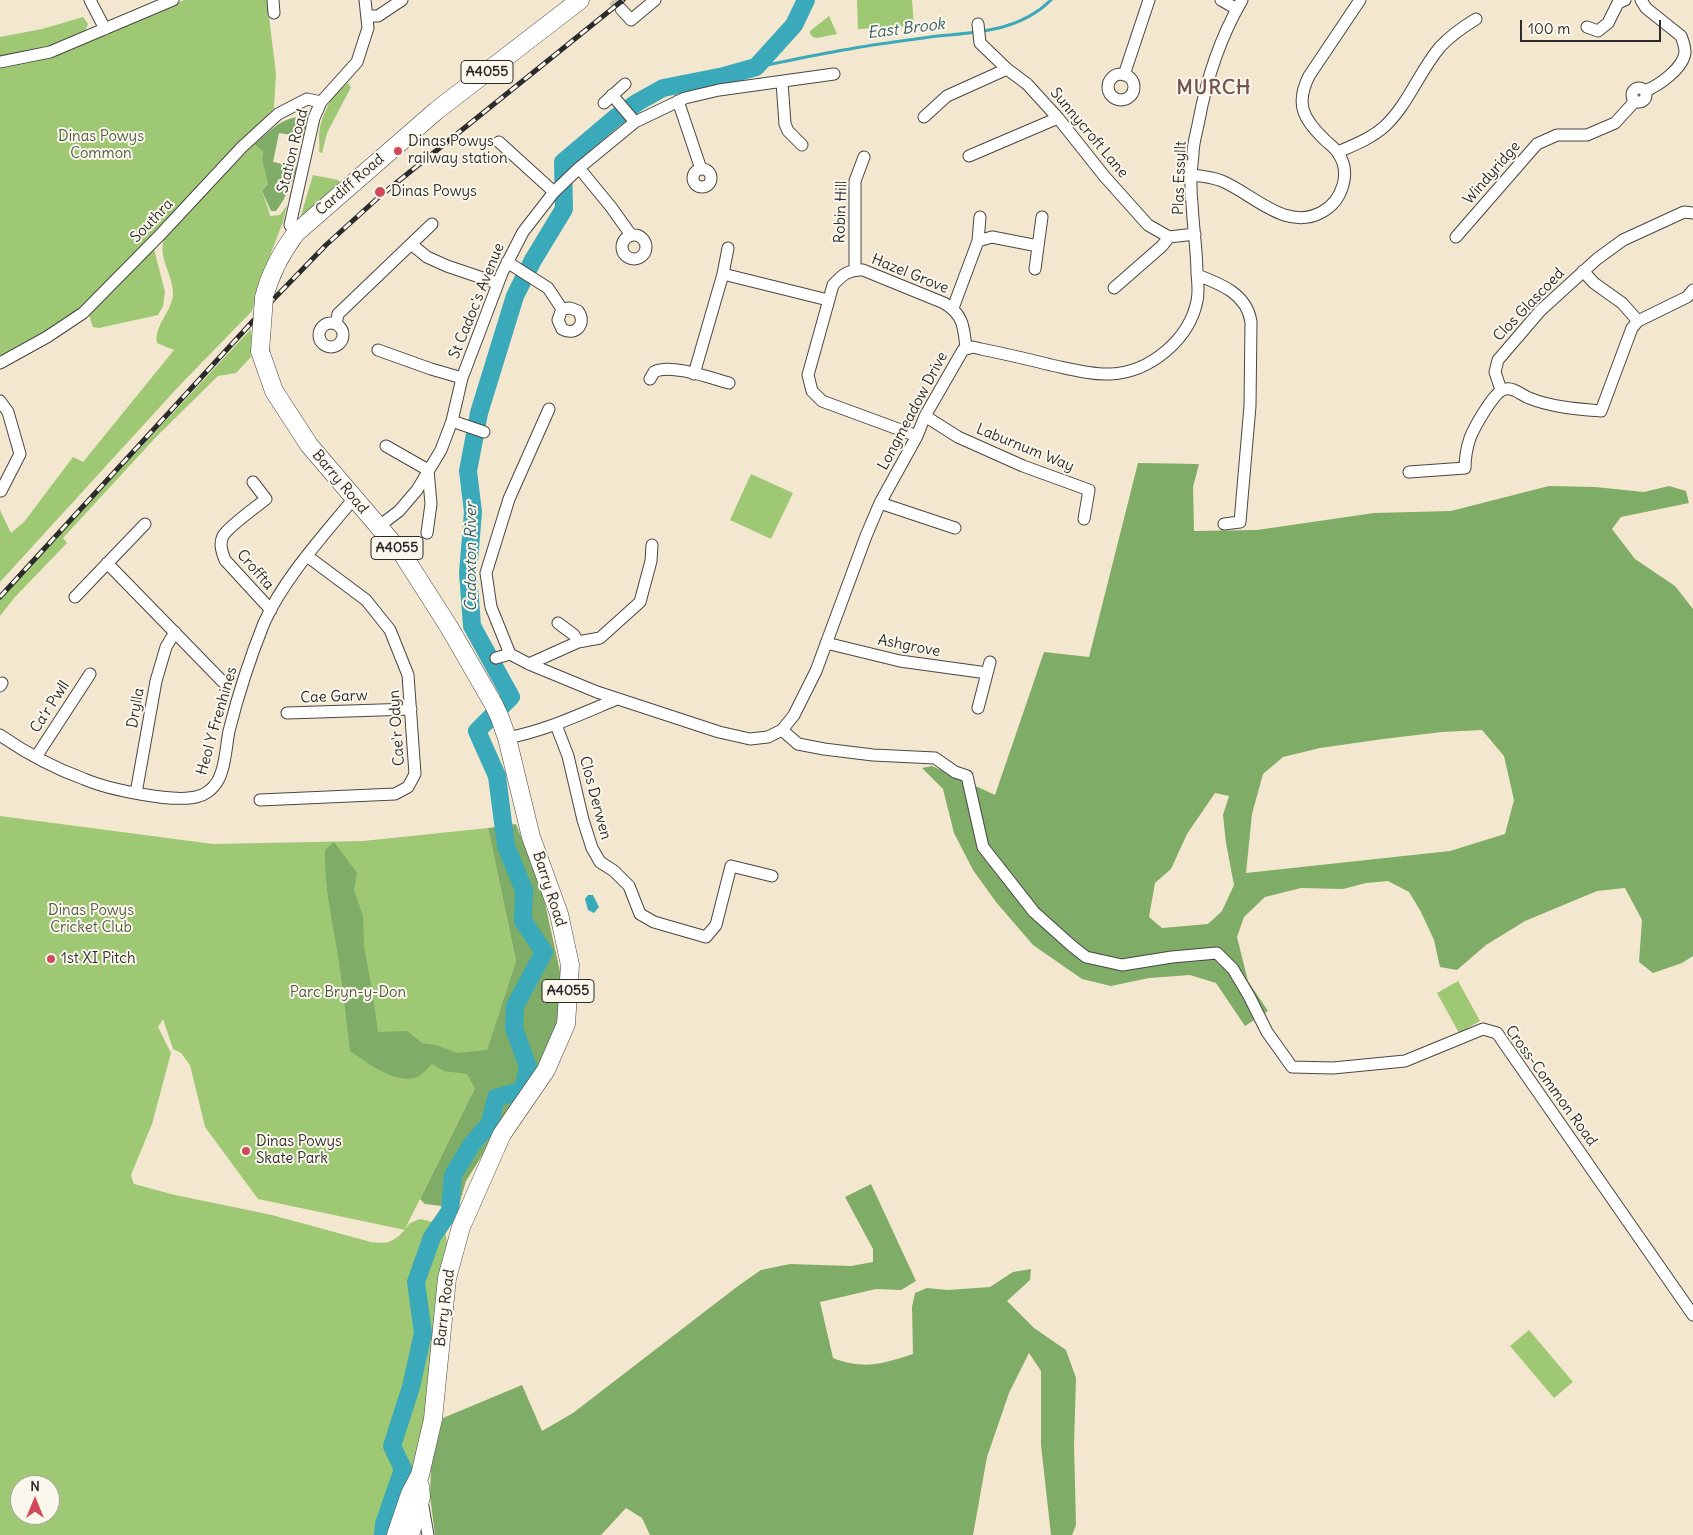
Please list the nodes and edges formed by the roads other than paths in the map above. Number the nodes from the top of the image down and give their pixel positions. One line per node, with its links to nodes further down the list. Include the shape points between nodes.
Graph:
1 (90, 0): 20 (street)
2 (173, 0): 20 (street)
3 (273, 0): 15 (street)
4 (365, 0): 16 (street, Station Road)
5 (402, 0): 16 (street, via 378,16)
6 (580, 0): 45 (main road, Cardiff Road / A4055, via 436,111)
7 (656, 0): 14 (street, via 631,20)
8 (1149, 0): 24 (street)
9 (1221, 0): 13 (street)
10 (1360, 0): 34 (street, via 1309,76 1302,97 1308,123)
11 (1625, 0): 19 (street, via 1618,3 1608,23 1598,31)
12 (1641, 0): 48 (street, Windyridge, via 1646,8 1681,36 1685,53 1672,73 1645,91 1643,101 1635,101 1615,122 1587,135 1557,136 1536,144)
13 (1239, 4): 39 (street, Plas Essyllt, via 1219,45 1205,88)
14 (621, 8)
15 (274, 13)
16 (368, 16): 28 (street, Station Road, via 368,28 358,62)
17 (1476, 19): 34 (street, via 1453,34 1440,48 1403,105 1383,128)
18 (978, 24): 22 (street, Sunnycroft Lane, via 980,43)
19 (1586, 27)
20 (105, 28): 21 (street, via 50,52)
21 (0, 62)
22 (1007, 68): 30 (street, via 947,96); 31 (street, Sunnycroft Lane, via 1027,84)
23 (834, 74): 25 (street, St Cadoc's Avenue)
24 (1124, 75)
25 (782, 82): 27 (street, St Cadoc's Avenue, via 703,92); 33 (street, via 785,124)
26 (625, 84): 29 (street, via 608,99)
27 (678, 101): 29 (street, St Cadoc's Avenue); 38 (street)
28 (321, 102): 45 (street, Station Road, via 314,118 291,218 290,225); 71 (street, Southra, via 307,99 278,114 242,147 83,313)
29 (629, 114): 37 (street, St Cadoc's Avenue)
30 (924, 117)
31 (1058, 118): 35 (street); 49 (street, Sunnycroft Lane, via 1148,225)
32 (499, 142): 40 (street)
33 (802, 145)
34 (1338, 152): 39 (street, via 1344,167 1343,188 1328,209 1310,218 1277,213 1221,180)
35 (969, 156)
36 (864, 157): 56 (street, Robin Hill, via 855,181)
37 (579, 168): 40 (street, St Cadoc's Avenue); 47 (street)
38 (701, 169)
39 (1192, 175): 46 (street, Plas Essyllt)
40 (554, 192): 54 (street, St Cadoc's Avenue, via 523,232)
41 (1693, 213): 57 (street, Clos Glascoed, via 1684,212 1623,240)
42 (980, 217): 50 (street)
43 (1042, 217): 52 (street)
44 (432, 224): 51 (street)
45 (296, 233): 70 (main road, Cardiff Road / A4055, bridge, via 267,284)
46 (1195, 234): 49 (street); 59 (street, Plas Essyllt)
47 (631, 236)
48 (1456, 237)
49 (1169, 238): 61 (street)
50 (978, 241): 52 (street, via 992,237); 64 (street)
51 (411, 244): 60 (street, via 427,257 447,266); 67 (street, via 338,314)
52 (1038, 246): 55 (street)
53 (728, 248): 58 (street)
54 (507, 262): 60 (street, St Cadoc's Avenue); 65 (street, via 548,288)
55 (1035, 269)
56 (855, 270): 63 (street, Hazel Grove, via 840,276); 64 (street, Hazel Grove, via 871,272)
57 (1583, 271): 66 (street, Clos Glascoed, via 1622,303); 76 (street, Clos Glascoed, via 1540,311 1498,360 1495,372)
58 (723, 274): 63 (street); 72 (street)
59 (1198, 275): 68 (street, Longmeadow Drive, via 1198,300 1194,313 1178,338 1161,356 1136,368 1112,374 1094,373 981,348); 92 (street, via 1239,296 1249,310 1251,322 1250,406 1240,522)
60 (498, 283): 73 (street, St Cadoc's Avenue)
61 (1114, 288)
62 (1693, 290): 66 (street)
63 (828, 300): 82 (street, Hazel Grove, via 808,375 812,391 822,401)
64 (953, 308): 68 (street, Hazel Grove, via 964,326)
65 (562, 310)
66 (1638, 321): 76 (street, via 1627,339 1601,411 1550,404 1510,389)
67 (336, 324)
68 (966, 348): 79 (street, Longmeadow Drive)
69 (378, 350): 73 (street)
70 (260, 351): 88 (main road, Barry Road / A4055, via 274,391 309,445)
71 (0, 363)
72 (694, 374): 74 (street, via 661,369); 75 (street)
73 (462, 378): 80 (street, St Cadoc's Avenue)
74 (650, 379)
75 (729, 383)
76 (1501, 390): 85 (street, via 1470,438 1465,468)
77 (0, 401): 87 (street, via 8,412 20,454)
78 (549, 410): 105 (street, via 508,499 486,573 491,607)
79 (925, 416): 82 (street, Longmeadow Drive); 90 (street, Laburnum Way, via 958,437 1023,466 1089,490)
80 (452, 421): 81 (street); 84 (street, St Cadoc's Avenue, via 441,450)
81 (484, 432)
82 (917, 436): 89 (street, Longmeadow Drive)
83 (386, 446): 84 (street)
84 (428, 470): 93 (street, St Cadoc's Avenue, via 417,490 399,511); 95 (street, via 430,504)
85 (1409, 472)
86 (253, 482): 100 (street, Croffta, via 266,499 225,534 221,552)
87 (1, 491)
88 (355, 498): 93 (main road, Barry Road / A4055); 97 (street, Heol Y Frenhines)
89 (880, 503): 94 (street); 104 (street, Longmeadow Drive)
90 (1084, 519)
91 (145, 524): 98 (street)
92 (1224, 524)
93 (378, 527): 117 (main road, Barry Road / A4055, via 404,556 449,627 497,711)
94 (955, 528)
95 (427, 533)
96 (652, 545): 103 (street, via 640,602 600,638)
97 (307, 556): 100 (street, Heol Y Frenhines); 112 (street, Cae'r Odyn, via 366,600 390,630 408,671)
98 (107, 563): 99 (street); 102 (street)
99 (75, 597)
100 (271, 610): 119 (street, Heol Y Frenhines, via 248,666 215,785 200,796 189,798)
101 (558, 623): 103 (street)
102 (176, 632): 109 (street); 119 (street, Drylla, via 166,647 156,681)
103 (578, 642): 107 (street)
104 (826, 643): 111 (street, Ashgrove, via 900,661 988,667); 115 (street, Longmeadow Drive, via 794,716)
105 (510, 654): 106 (street); 107 (street)
106 (496, 658)
107 (529, 664): 110 (street)
108 (90, 674): 118 (street, Ca'r Pwll)
109 (223, 682)
110 (617, 699): 114 (street); 115 (street, via 736,737 760,738)
111 (978, 708)
112 (412, 709): 113 (street, Cae Garw); 120 (street, Cae'r Odyn, via 415,774 404,790 386,796)
113 (287, 713)
114 (556, 725): 117 (street); 121 (street, Clos Derwen, via 568,756 592,848 600,862 629,886 640,914 654,922 706,937 716,925 731,866)
115 (782, 730): 122 (street, Cross-Common Road, via 798,744 824,750 935,758 966,776 983,847 1034,912 1072,946 1086,957 1122,965 1217,953 1233,970 1267,1032 1292,1067 1333,1068 1405,1061 1483,1028 1497,1033)
116 (0, 735): 118 (street, Heol Y Frenhines)
117 (506, 738): 123 (main road, Barry Road / A4055, via 531,837 559,914 570,965 566,1024 546,1070 502,1134 461,1227 447,1278 433,1419)
118 (36, 757): 119 (street, Heol Y Frenhines, via 85,780)
119 (136, 793)
120 (260, 800)
121 (772, 876)
122 (1693, 1315)
123 (420, 1475): 124 (main road, Barry Road / A4055, via 420,1497); 124 (main road, Barry Road / A4055, via 410,1494)
124 (412, 1533)

